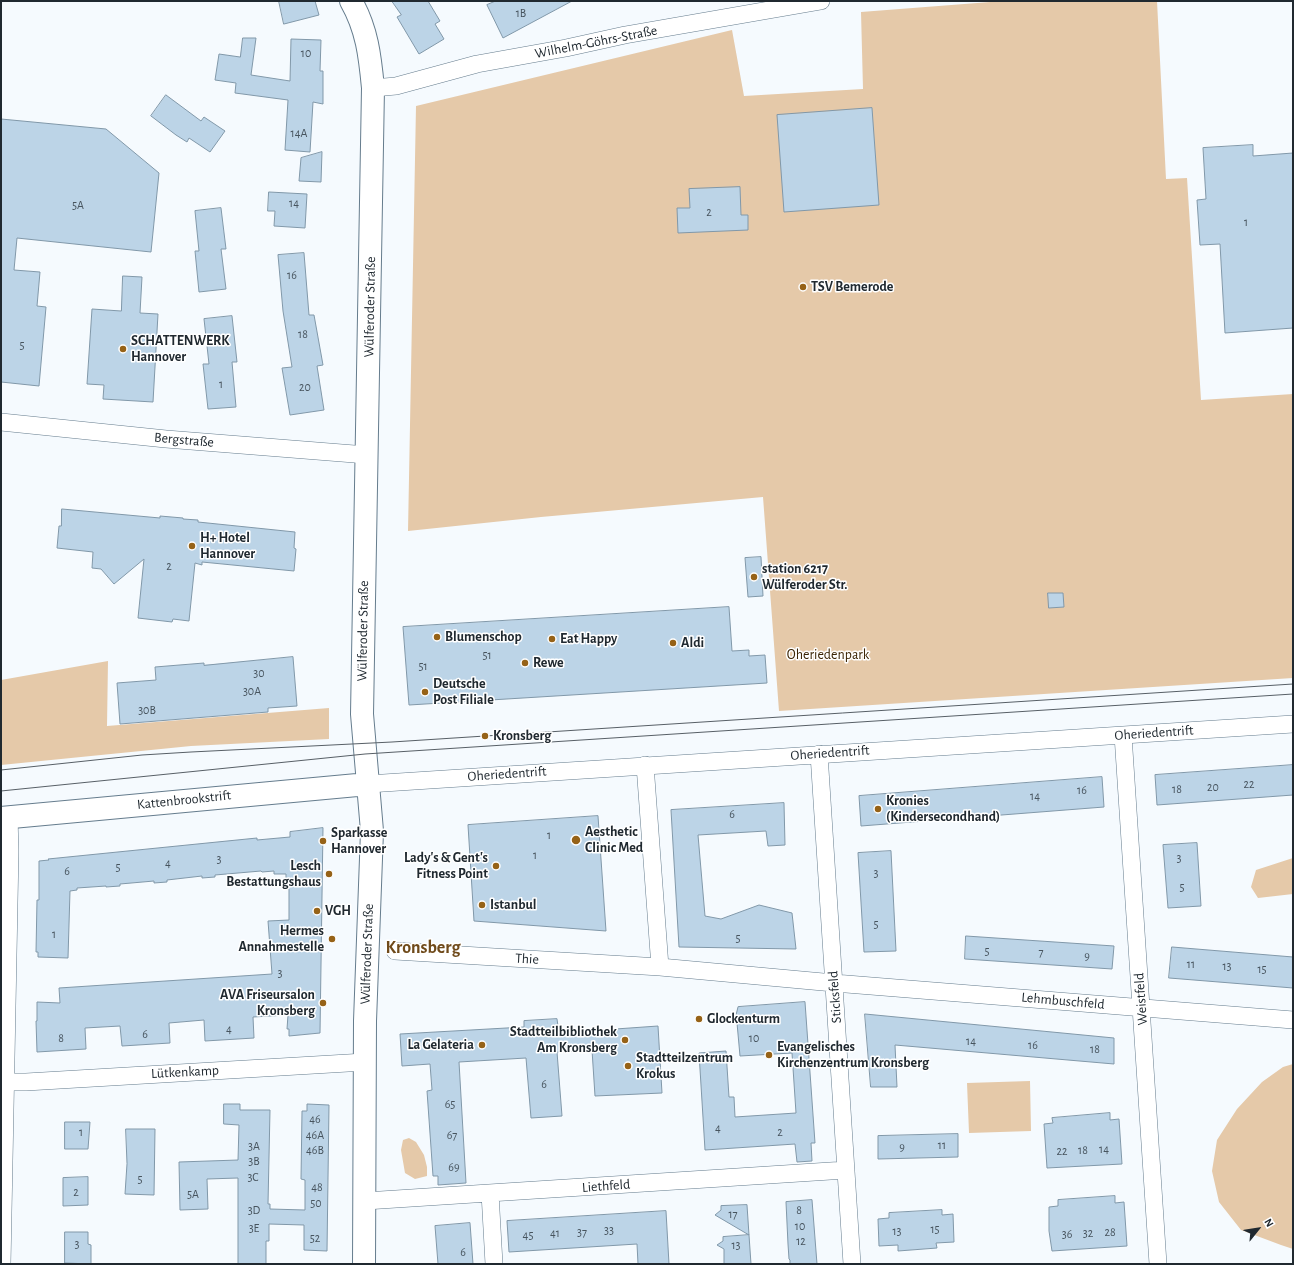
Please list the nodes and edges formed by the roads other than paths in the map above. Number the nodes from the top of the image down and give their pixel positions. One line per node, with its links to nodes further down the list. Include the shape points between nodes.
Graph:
1 (351, 1): 3 (main road, Wülferoder Straße, via 362,24 370,56)
2 (821, 1): 3 (street, Wilhelm-Göhrs-Straße, via 477,64 396,86)
3 (373, 88): 5 (main road, Wülferoder Straße)
4 (1, 422): 5 (street, Bergstraße, via 166,439)
5 (367, 455): 10 (main road, Wülferoder Straße, via 362,714)
6 (1293, 724): 7 (street, Oheriedentrift)
7 (1123, 735): 8 (street, Oheriedentrift); 15 (street, Weistfeld)
8 (819, 754): 9 (street, Oheriedentrift); 14 (street, Sticksfeld)
9 (645, 765): 10 (street, Oheriedentrift); 13 (street)
10 (368, 784): 11 (main road, Kattenbrookstrift); 17 (main road, Wülferoder Straße, via 372,831)
11 (5, 818): 18 (street, via 10,851)
12 (395, 951): 13 (street, Thie)
13 (660, 967): 14 (street, Thie)
14 (834, 983): 15 (street, Lehmbuschfeld); 20 (street, Sticksfeld)
15 (1141, 1008): 16 (street, Lehmbuschfeld); 27 (street, Weistfeld)
16 (1293, 1020)
17 (365, 1062): 18 (street, Lütkenkamp); 22 (main road, Wülferoder Straße)
18 (5, 1082): 19 (street)
19 (2, 1170): 23 (street)
20 (846, 1170): 21 (street, Liethfeld); 26 (street, Sticksfeld)
21 (490, 1193): 22 (street, Liethfeld); 25 (street)
22 (365, 1201): 24 (main road, Wülferoder Straße)
23 (2, 1264)
24 (364, 1264)
25 (494, 1264)
26 (852, 1264)
27 (1158, 1264)

